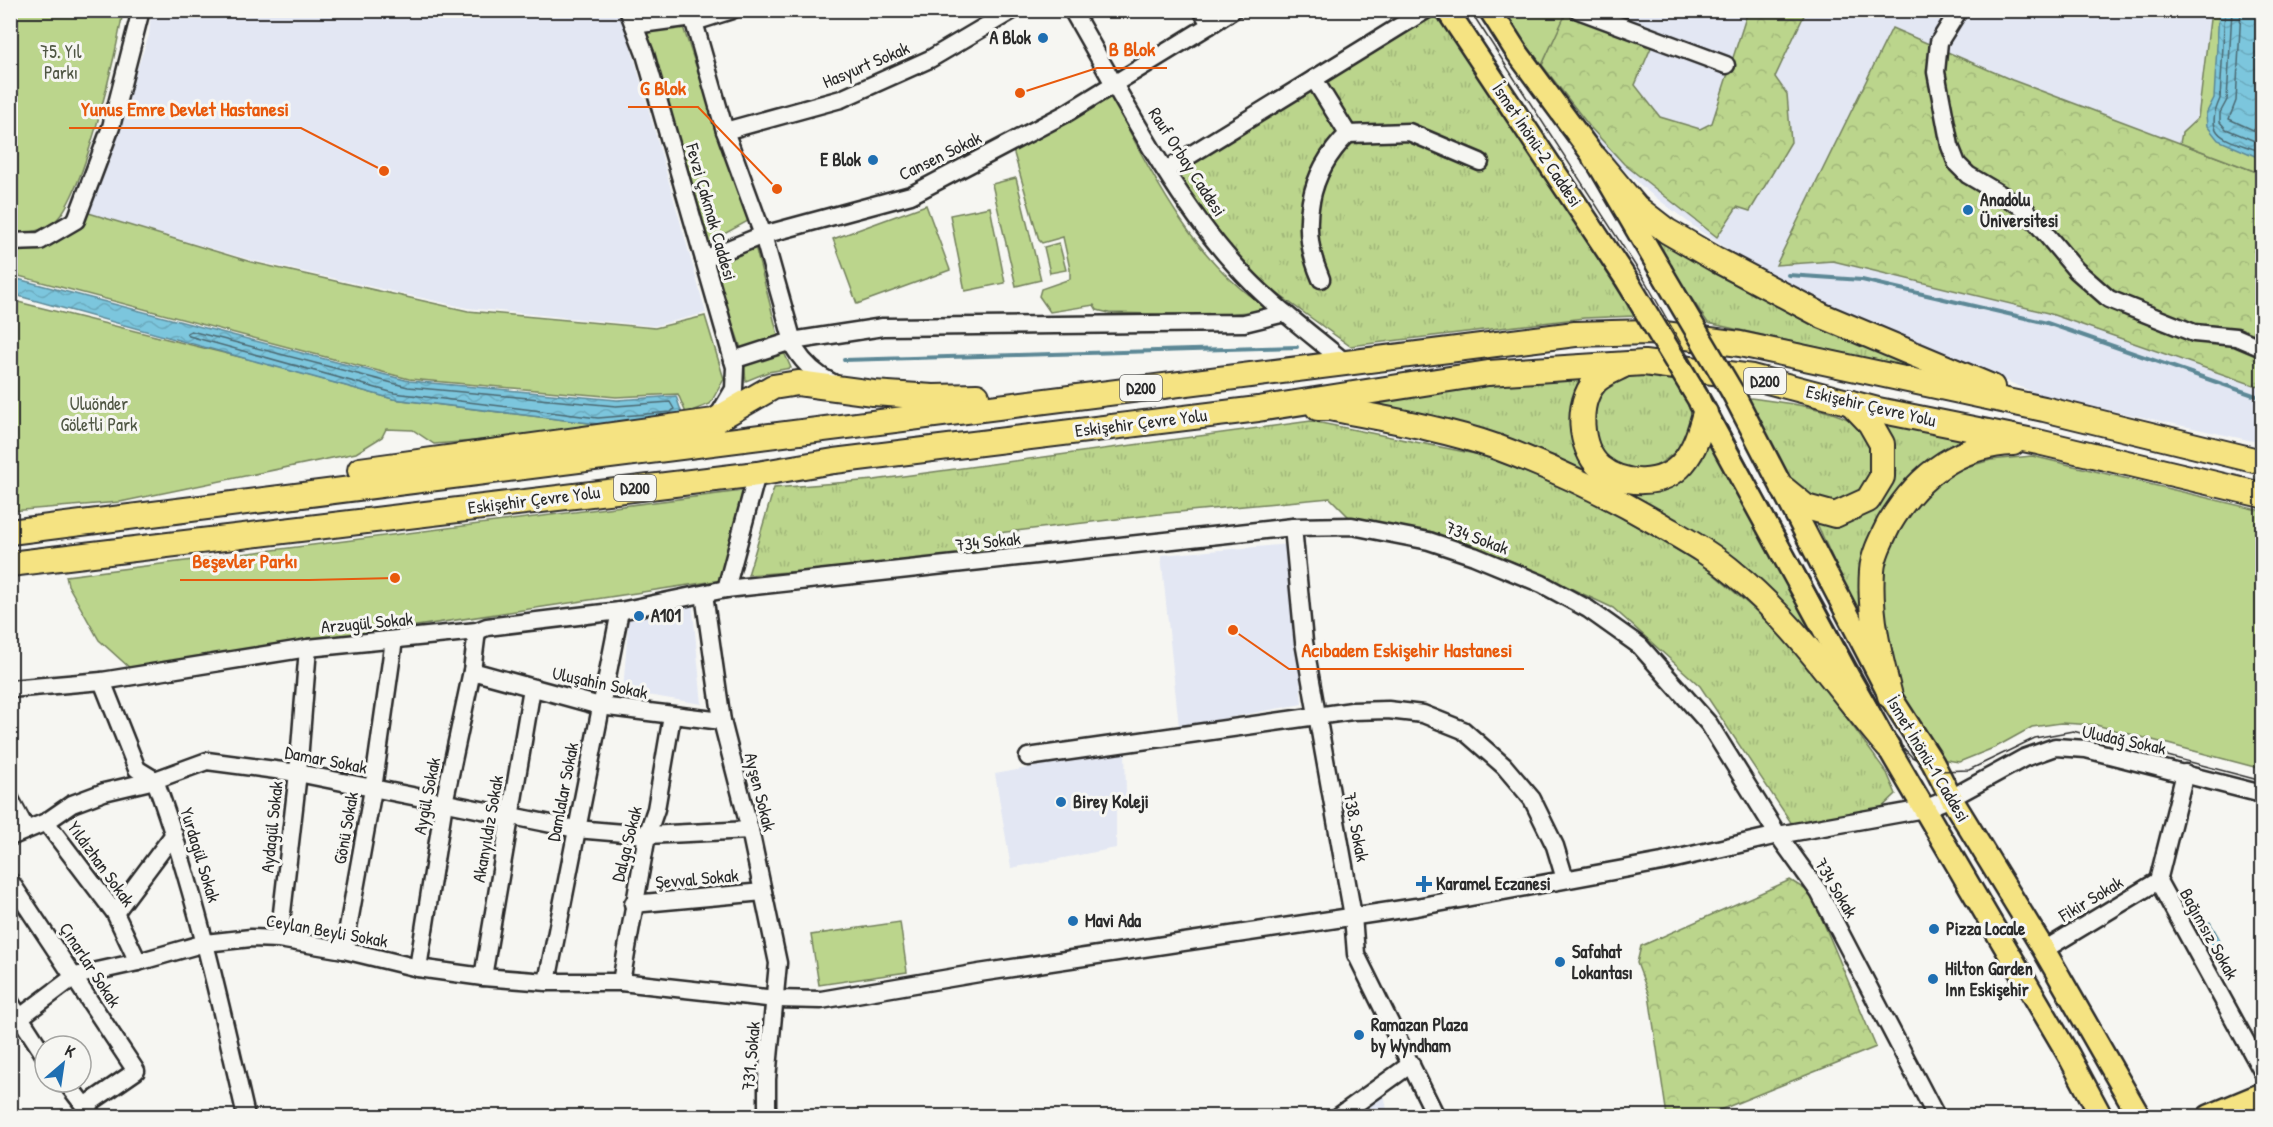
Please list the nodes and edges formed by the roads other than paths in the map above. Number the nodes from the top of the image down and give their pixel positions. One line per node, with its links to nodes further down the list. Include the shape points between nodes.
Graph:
1 (141, 10): 23 (street, via 111,127 76,220 40,241)
2 (732, 10): 12 (street)
3 (1013, 10): 17 (street, Hasyurt Sokak, via 930,59 841,99)
4 (1072, 10): 16 (street, Rauf Orbay Caddesi)
5 (1233, 10): 13 (street, Cansen Sokak)
6 (1426, 10): 15 (street)
7 (1448, 10): 36 (main road, İsmet İnönü-2 Caddesi, bridge, via 1626,279)
8 (1490, 10): 19 (main road, İsmet İnönü-2 Caddesi)
9 (1578, 10): 14 (street)
10 (1959, 10): 28 (street, via 1939,42 1936,72 1957,165 2024,208 2076,270 2109,299 2194,333 2236,337)
11 (630, 14): 12 (street); 24 (street, Fevzi Çakmak Caddesi)
12 (692, 16): 17 (street)
13 (1206, 18): 16 (street, Cansen Sokak)
14 (1726, 65)
15 (1314, 79): 18 (street); 21 (street)
16 (1114, 84): 21 (street, Rauf Orbay Caddesi); 22 (street, Cansen Sokak, via 911,195)
17 (725, 131): 22 (street)
18 (1348, 134): 20 (street, via 1409,132); 25 (street, via 1323,164 1308,216 1313,261)
19 (1595, 158): 33 (main road, İsmet İnönü-2 Caddesi, bridge); 38 (highway, via 1636,207 1716,260 1823,316)
20 (1480, 162)
21 (1166, 170): 26 (street, Rauf Orbay Caddesi, via 1234,265)
22 (763, 235): 24 (street, Cansen Sokak); 27 (street)
23 (10, 242)
24 (704, 259): 29 (street, Fevzi Çakmak Caddesi)
25 (1321, 279)
26 (1285, 313): 27 (street, via 1244,323 884,327); 30 (street, Rauf Orbay Caddesi)
27 (792, 341): 29 (street); 32 (street, via 803,362 819,376)
28 (2262, 348)
29 (733, 360): 39 (street, Fevzi Çakmak Caddesi, via 734,389)
30 (1347, 364): 34 (highway, Eskişehir Çevre Yolu / D200); 38 (highway, Eskişehir Çevre Yolu / D200, via 1575,334 1649,332 1740,344)
31 (1625, 364): 35 (highway, Eskişehir Çevre Yolu / D200, via 1752,377); 36 (highway, via 1595,381 1586,398 1581,420 1587,444 1599,466 1643,483 1668,475 1682,464 1695,444); 37 (highway, Eskişehir Çevre Yolu / D200, via 1488,373)
32 (847, 390): 34 (highway, via 933,397 992,395); 39 (highway, via 798,383 772,387)
33 (1733, 393): 43 (main road, İsmet İnönü-1 Caddesi)
34 (1033, 402): 45 (highway, Eskişehir Çevre Yolu / D200)
35 (1851, 403): 40 (highway, Eskişehir Çevre Yolu / D200); 43 (highway, via 1870,423 1882,444 1882,477 1868,500 1835,515 1806,507)
36 (1702, 406): 66 (main road, İsmet İnönü-1 Caddesi)
37 (1258, 409): 42 (highway, Eskişehir Çevre Yolu / D200); 66 (highway, via 1330,408 1442,431 1555,470 1631,508 1734,573 1776,612)
38 (2044, 409): 41 (highway, Eskişehir Çevre Yolu / D200)
39 (714, 421): 45 (highway, via 175,499)
40 (2038, 442): 44 (highway, Eskişehir Çevre Yolu / D200); 61 (highway, via 1995,444 1952,459 1921,480 1899,507 1881,538 1872,567 1872,627)
41 (2261, 461)
42 (757, 474): 50 (highway, Eskişehir Çevre Yolu / D200); 51 (street)
43 (1784, 489): 61 (main road, İsmet İnönü-1 Caddesi)
44 (2262, 495)
45 (131, 516): 48 (highway, Eskişehir Çevre Yolu / D200)
46 (10, 527): 48 (highway)
47 (1293, 527): 51 (street, 734 Sokak); 64 (street, 738. Sokak); 84 (street, 734 Sokak, via 1352,526 1429,541 1542,584 1588,609 1640,646 1709,724)
48 (36, 529): 49 (highway, Eskişehir Çevre Yolu / D200)
49 (10, 532)
50 (10, 564)
51 (726, 590): 52 (street, Arzugül Sokak)
52 (704, 594): 53 (street, Arzugül Sokak); 65 (street, Ayşen Sokak)
53 (620, 610): 54 (street, Arzugül Sokak, via 487,627); 62 (street, Damlalar Sokak)
54 (477, 632): 55 (street, Arzugül Sokak); 57 (street, Aygül Sokak)
55 (393, 640): 56 (street, Arzugül Sokak); 71 (street, Gönü Sokak)
56 (308, 648): 58 (street, Arzugül Sokak); 68 (street, Aydagül Sokak)
57 (472, 671): 59 (street, Uluşahin Sokak); 75 (street, Aygül Sokak)
58 (102, 681): 60 (street, Arzugül Sokak); 70 (street, via 137,769)
59 (532, 688): 62 (street, Uluşahin Sokak); 77 (street, Akanyıldız Sokak)
60 (10, 689)
61 (1890, 696): 73 (main road, İsmet İnönü-1 Caddesi)
62 (600, 706): 63 (street, Uluşahin Sokak); 80 (street, Damlalar Sokak)
63 (672, 716): 65 (street, Uluşahin Sokak); 83 (street, Dalga Sokak, via 656,809)
64 (1316, 717): 67 (street); 86 (street, via 1388,710 1423,714 1463,730 1504,766 1532,799 1555,846); 92 (street, 738. Sokak)
65 (722, 721): 81 (street, Ayşen Sokak)
66 (1888, 747): 76 (main road, İsmet İnönü-1 Caddesi)
67 (1028, 757)
68 (298, 773): 70 (street, Damar Sokak, via 207,761); 71 (street, Damar Sokak); 93 (street, Aydagül Sokak)
69 (2185, 773): 72 (street, Uludağ Sokak); 73 (street, Uludağ Sokak, via 2086,748 2055,747 2024,758); 88 (street, Bağımsız Sokak)
70 (155, 780): 78 (street, Damar Sokak, via 72,804); 82 (street, Yurdagül Sokak)
71 (373, 789): 75 (street, Damar Sokak); 95 (street, Gönü Sokak)
72 (2262, 794)
73 (1951, 798): 76 (street, Uludağ Sokak); 96 (main road, İsmet İnönü-1 Caddesi)
74 (10, 799): 79 (street)
75 (444, 802): 77 (street, Damar Sokak); 98 (street, Aygül Sokak)
76 (1924, 809): 84 (street, Uludağ Sokak); 117 (main road, İsmet İnönü-1 Caddesi)
77 (509, 815): 80 (street, Damar Sokak); 100 (street, Akanyıldız Sokak)
78 (46, 822): 79 (street, Damar Sokak); 91 (street, Yıldızhan Sokak)
79 (26, 829): 85 (street, Damar Sokak)
80 (576, 829): 83 (street, Damar Sokak); 101 (street, Damlalar Sokak)
81 (750, 830): 83 (street, Damar Sokak); 89 (street, Ayşen Sokak)
82 (174, 834): 91 (street); 94 (street, Yurdagül Sokak)
83 (647, 835): 90 (street, Dalga Sokak)
84 (1778, 835): 86 (street, Uludağ Sokak); 116 (street, 734 Sokak, via 1819,892)
85 (10, 837)
86 (1565, 879): 92 (street, Uludağ Sokak)
87 (10, 881): 99 (street, Çınarlar Sokak)
88 (2158, 881): 96 (street, Fikir Sokak); 108 (street, Bağımsız Sokak)
89 (763, 892): 90 (street, Şevval Sokak); 103 (street, Ayşen Sokak, via 778,963)
90 (633, 904): 102 (street, Dalga Sokak)
91 (115, 913): 97 (street, Yıldızhan Sokak)
92 (1353, 916): 103 (street, Ceylan Beyli Sokak, via 821,1000); 107 (street, 738. Sokak, via 1356,954)
93 (279, 939): 94 (street, Ceylan Beyli Sokak); 95 (street, Ceylan Beyli Sokak)
94 (206, 943): 97 (street, Ceylan Beyli Sokak); 112 (street, Yurdagül Sokak)
95 (344, 950): 98 (street, Ceylan Beyli Sokak)
96 (2044, 950): 118 (main road, İsmet İnönü-1 Caddesi)
97 (138, 962): 99 (street, Ceylan Beyli Sokak)
98 (418, 969): 100 (street, Ceylan Beyli Sokak)
99 (75, 976): 105 (street, Ceylan Beyli Sokak); 111 (street, Çınarlar Sokak, via 136,1071)
100 (483, 977): 101 (street, Ceylan Beyli Sokak)
101 (547, 982): 102 (street, Ceylan Beyli Sokak)
102 (621, 982): 103 (street, Ceylan Beyli Sokak)
103 (776, 999): 113 (street, 731. Sokak)
104 (10, 1002): 105 (street)
105 (16, 1021): 106 (street)
106 (33, 1042)
107 (1411, 1064): 114 (street); 115 (street, 738. Sokak)
108 (2262, 1071)
109 (76, 1094): 111 (street)
110 (2262, 1094): 119 (main road)
111 (89, 1111)
112 (246, 1116)
113 (767, 1116)
114 (1340, 1116)
115 (1436, 1116)
116 (1936, 1116)
117 (2102, 1116)
118 (2139, 1116)
119 (2209, 1116)

